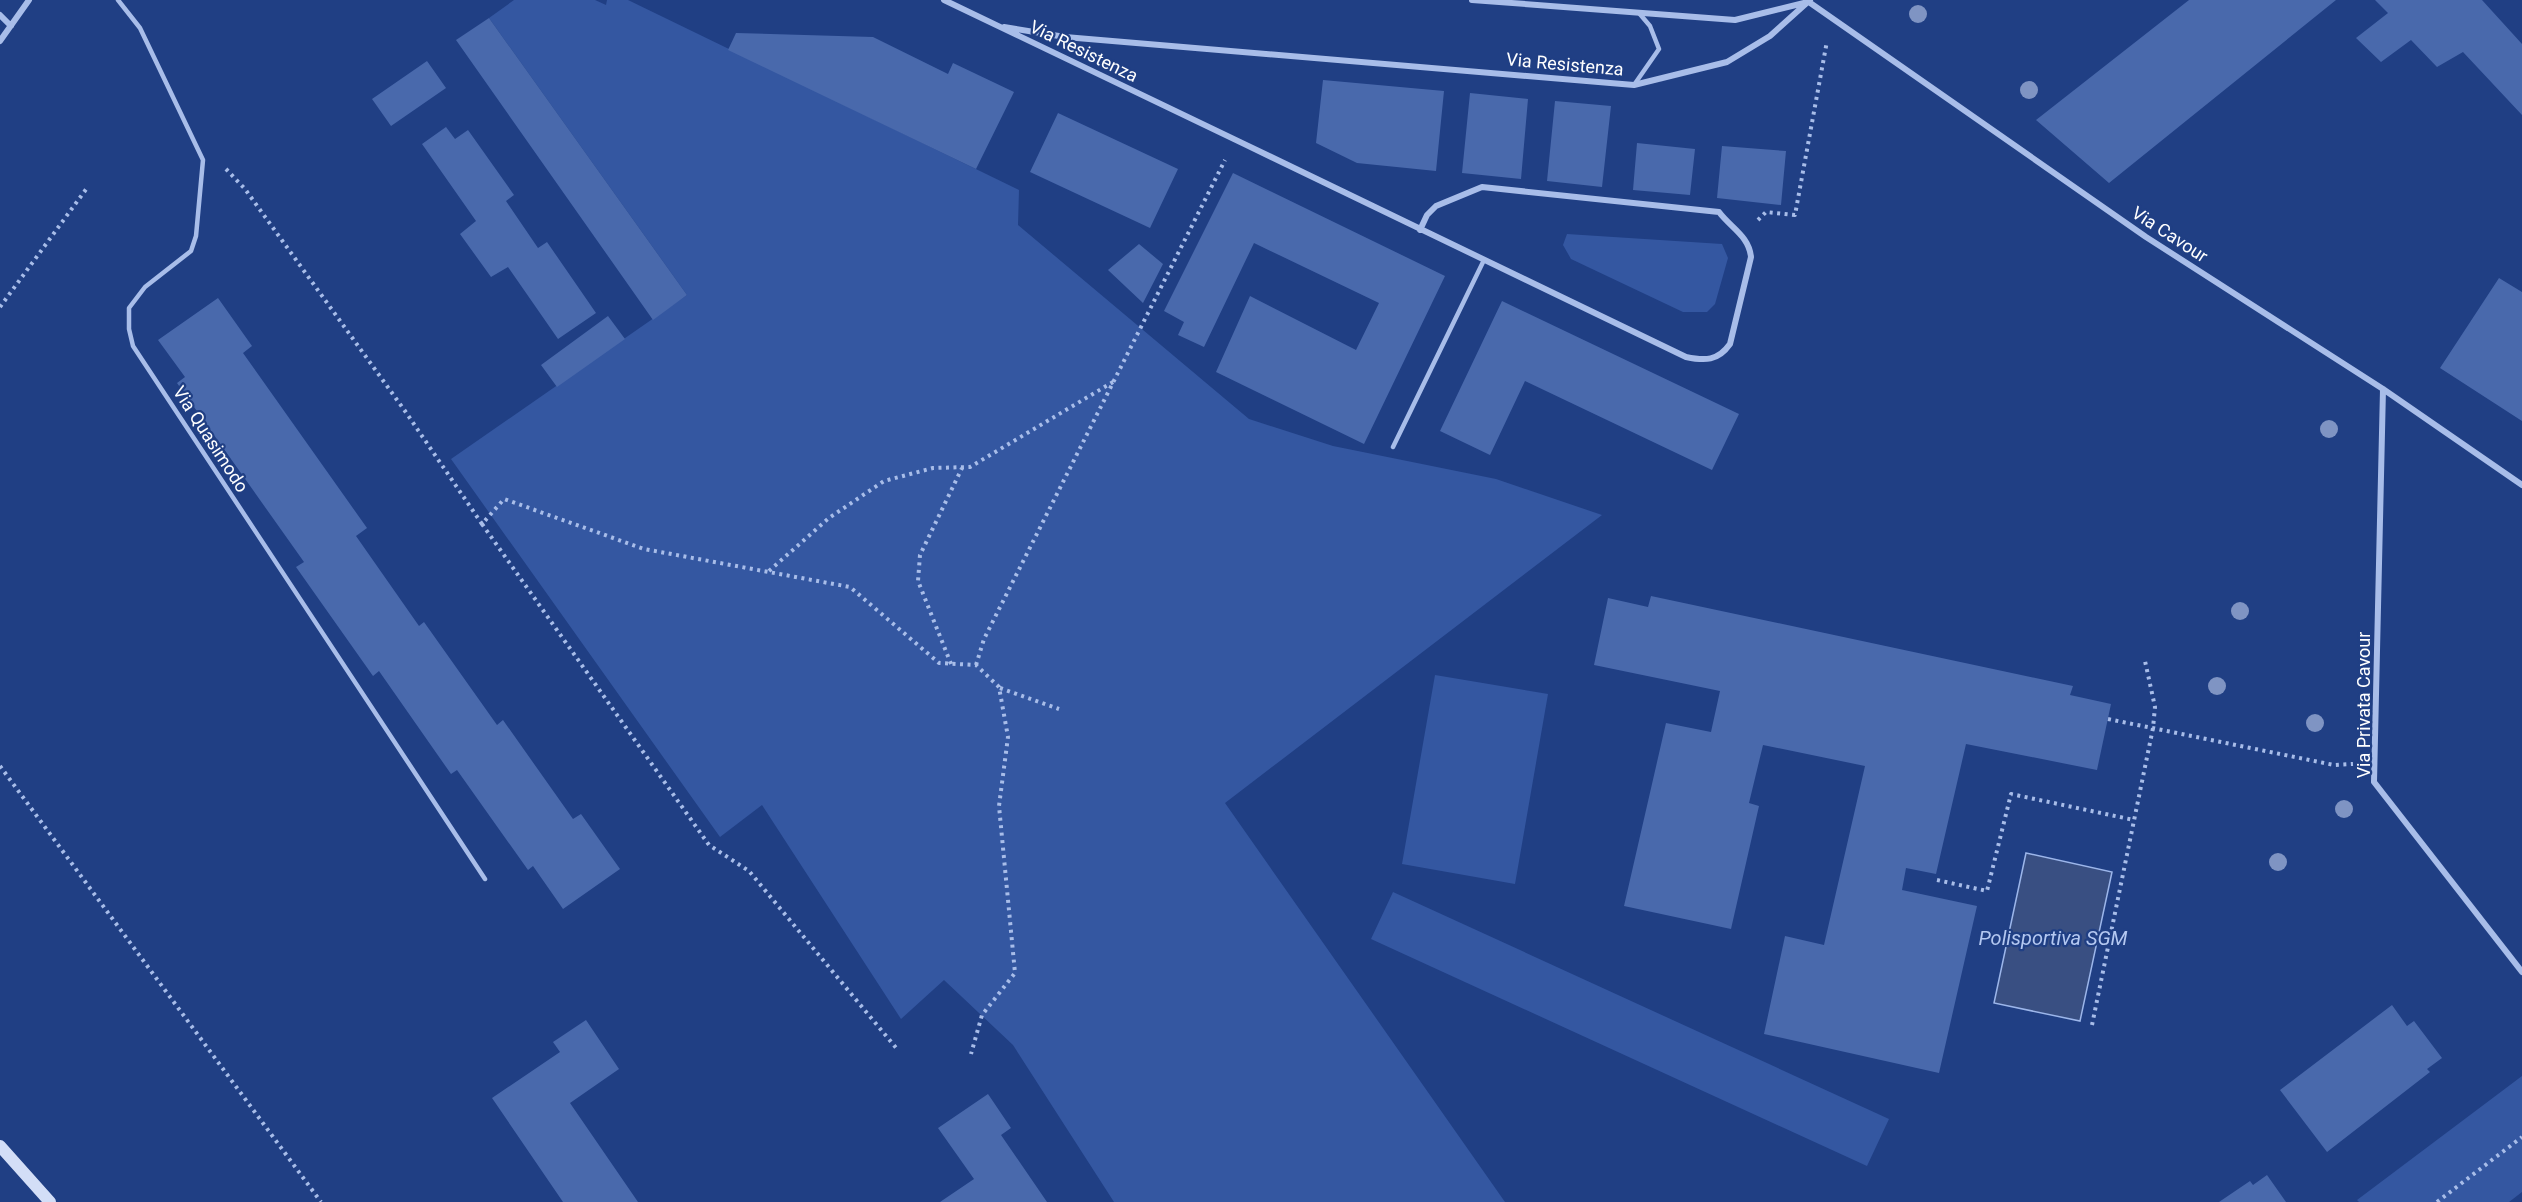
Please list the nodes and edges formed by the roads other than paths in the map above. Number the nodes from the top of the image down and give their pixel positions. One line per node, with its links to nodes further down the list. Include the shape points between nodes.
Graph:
1 (29, 0): 9 (street)
2 (118, 0): 17 (lane, Via Quasimodo, via 140,28 203,160 191,251 146,287 129,308 133,346)
3 (944, 0): 8 (street, Via Resistenza)
4 (1472, 0): 6 (street)
5 (1808, 1): 6 (street, via 1735,20); 11 (street, Via Resistenza, via 1770,36 1727,62); 14 (street, Via Cavour, via 2146,237)
6 (1639, 13): 11 (lane, via 1650,26 1659,49)
7 (0, 15): 9 (street)
8 (995, 25): 11 (street, Via Resistenza, via 1065,37); 12 (street, Via Resistenza)
9 (11, 26): 10 (street)
10 (0, 41)
11 (1634, 85)
12 (1420, 230): 13 (street, Via Resistenza); 13 (street, Via Resistenza, via 1436,206 1482,187 1719,212 1750,246 1751,257 1730,344 1713,360 1686,357)
13 (1484, 260): 15 (lane)
14 (2383, 389): 16 (street, Via Cavour); 18 (street, Via Privata Cavour, via 2374,782)
15 (1393, 447)
16 (2522, 485)
17 (486, 879)
18 (2522, 972)
19 (0, 1146): 20 (street)
20 (50, 1202)

